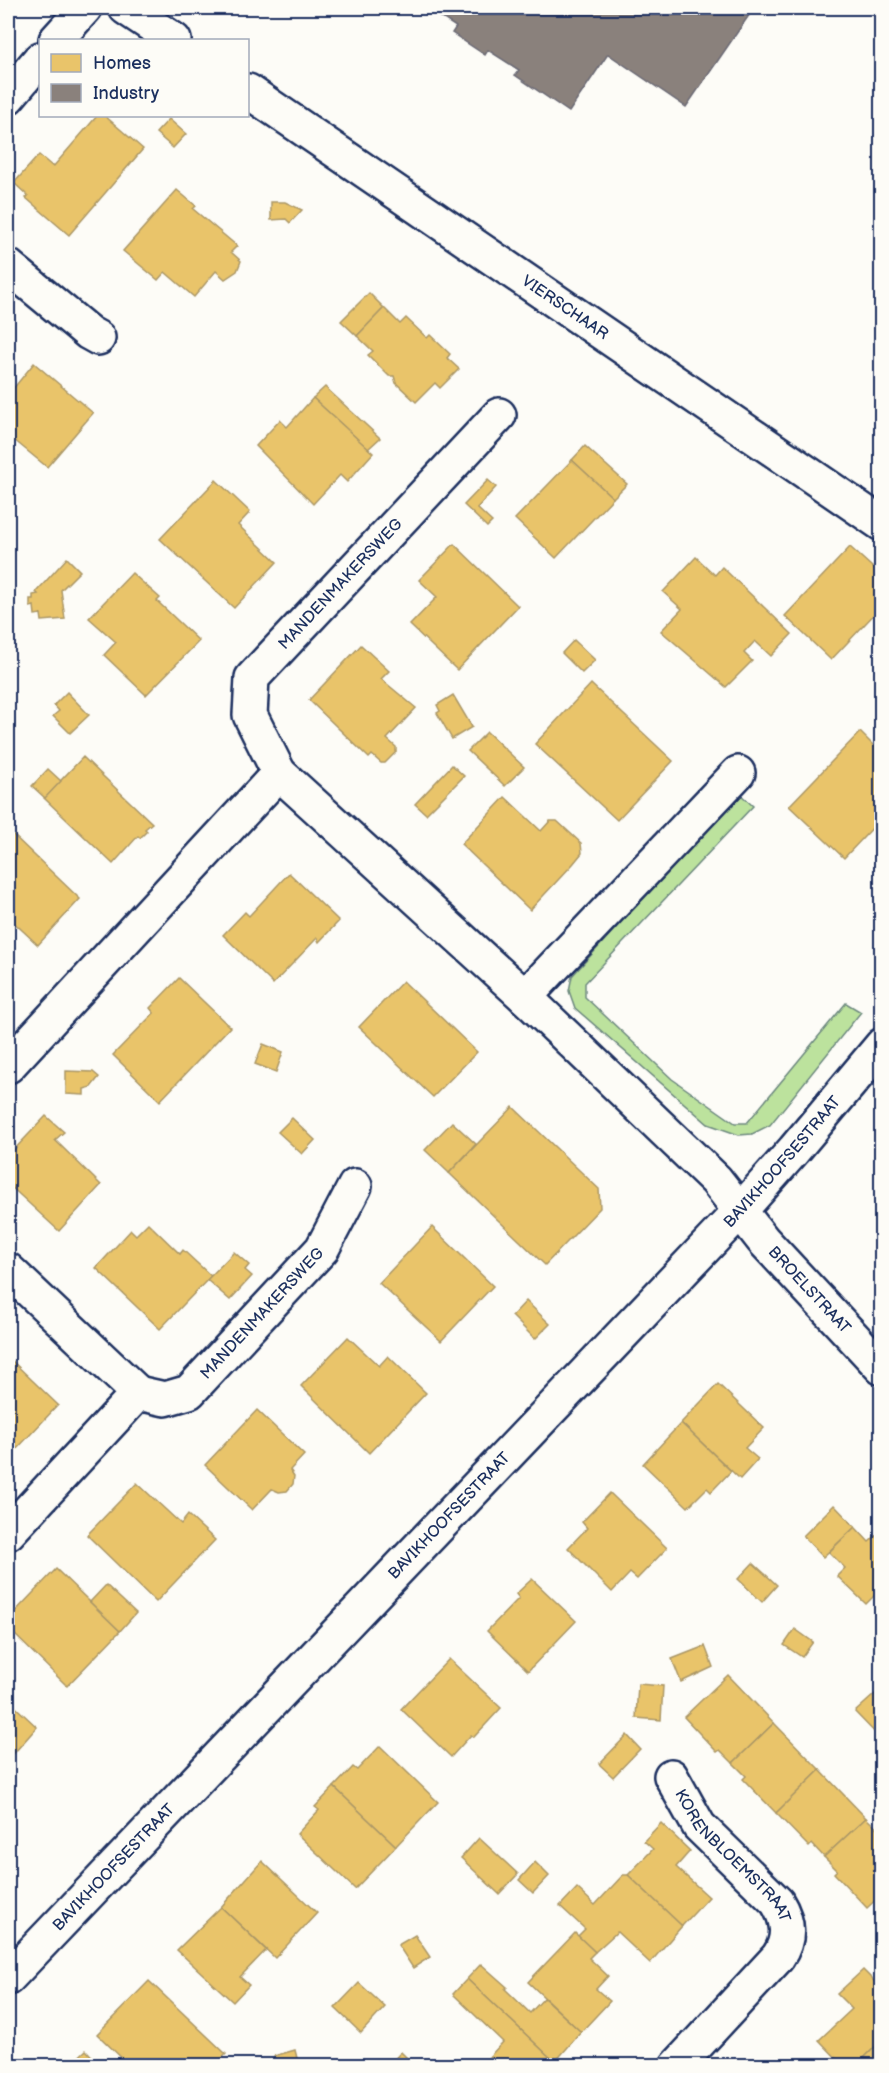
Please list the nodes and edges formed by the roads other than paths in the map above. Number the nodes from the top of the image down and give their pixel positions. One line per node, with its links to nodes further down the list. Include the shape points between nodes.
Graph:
1 (85, 8): 3 (street)
2 (126, 8): 4 (street)
3 (57, 39)
4 (172, 39)
5 (39, 60): 7 (street)
6 (249, 92): 11 (street, VIERSCHAAR)
7 (8, 97)
8 (8, 266): 9 (street)
9 (98, 338)
10 (499, 415): 12 (street, MANDENMAKERSWEG, via 252,678 249,715)
11 (882, 524)
12 (279, 773): 14 (street, MANDENMAKERSWEG); 16 (street)
13 (738, 773): 14 (street)
14 (525, 997): 18 (street, MANDENMAKERSWEG, via 716,1180)
15 (882, 1045): 18 (street, BAVIKHOOFSESTRAAT)
16 (8, 1066)
17 (354, 1186): 21 (street, MANDENMAKERSWEG, via 322,1249 189,1392 165,1398)
18 (740, 1211): 20 (street, BROELSTRAAT); 24 (street, BAVIKHOOFSESTRAAT)
19 (8, 1270): 21 (street)
20 (882, 1368)
21 (138, 1393): 22 (street)
22 (8, 1533)
23 (671, 1776): 25 (street, KORENBLOEMSTRAAT, via 699,1826 777,1902 788,1934 778,1957)
24 (8, 1978)
25 (695, 2059)

